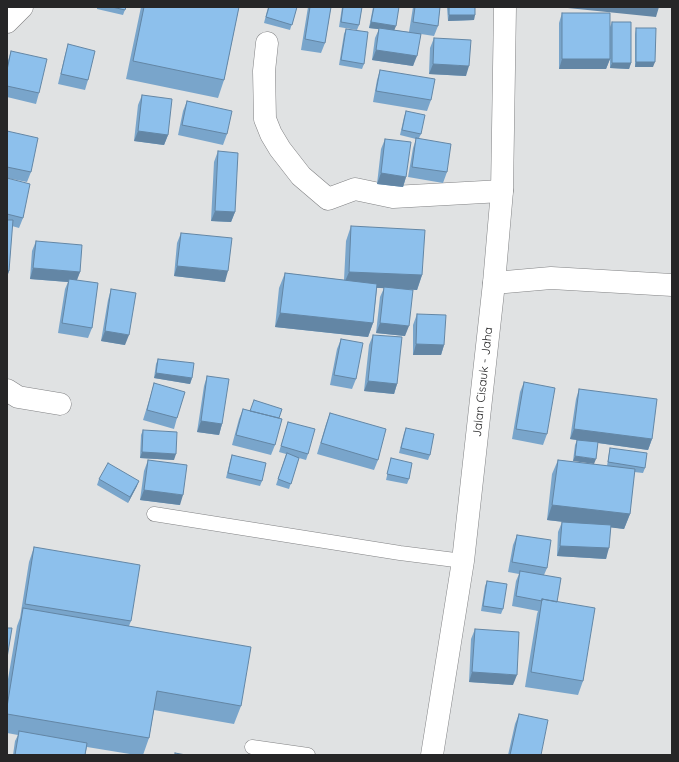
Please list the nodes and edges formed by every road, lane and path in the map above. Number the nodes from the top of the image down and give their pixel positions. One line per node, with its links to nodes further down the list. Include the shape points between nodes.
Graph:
1 (22, 7): 3 (main road)
2 (505, 7): 5 (main road, Jalan Cisauk - Jaha)
3 (7, 22)
4 (267, 43): 5 (main road, via 264,71 265,119 280,149 301,176 328,198 355,189 393,197)
5 (502, 191): 6 (main road, Jalan Cisauk - Jaha)
6 (494, 283): 7 (main road, via 551,278); 11 (main road, Jalan Cisauk - Jaha)
7 (672, 284)
8 (7, 390): 9 (main road, via 18,397)
9 (60, 404)
10 (154, 514): 11 (lane)
11 (464, 561): 14 (main road, Jalan Cisauk - Jaha)
12 (252, 747): 13 (lane)
13 (308, 755)
14 (432, 755)

